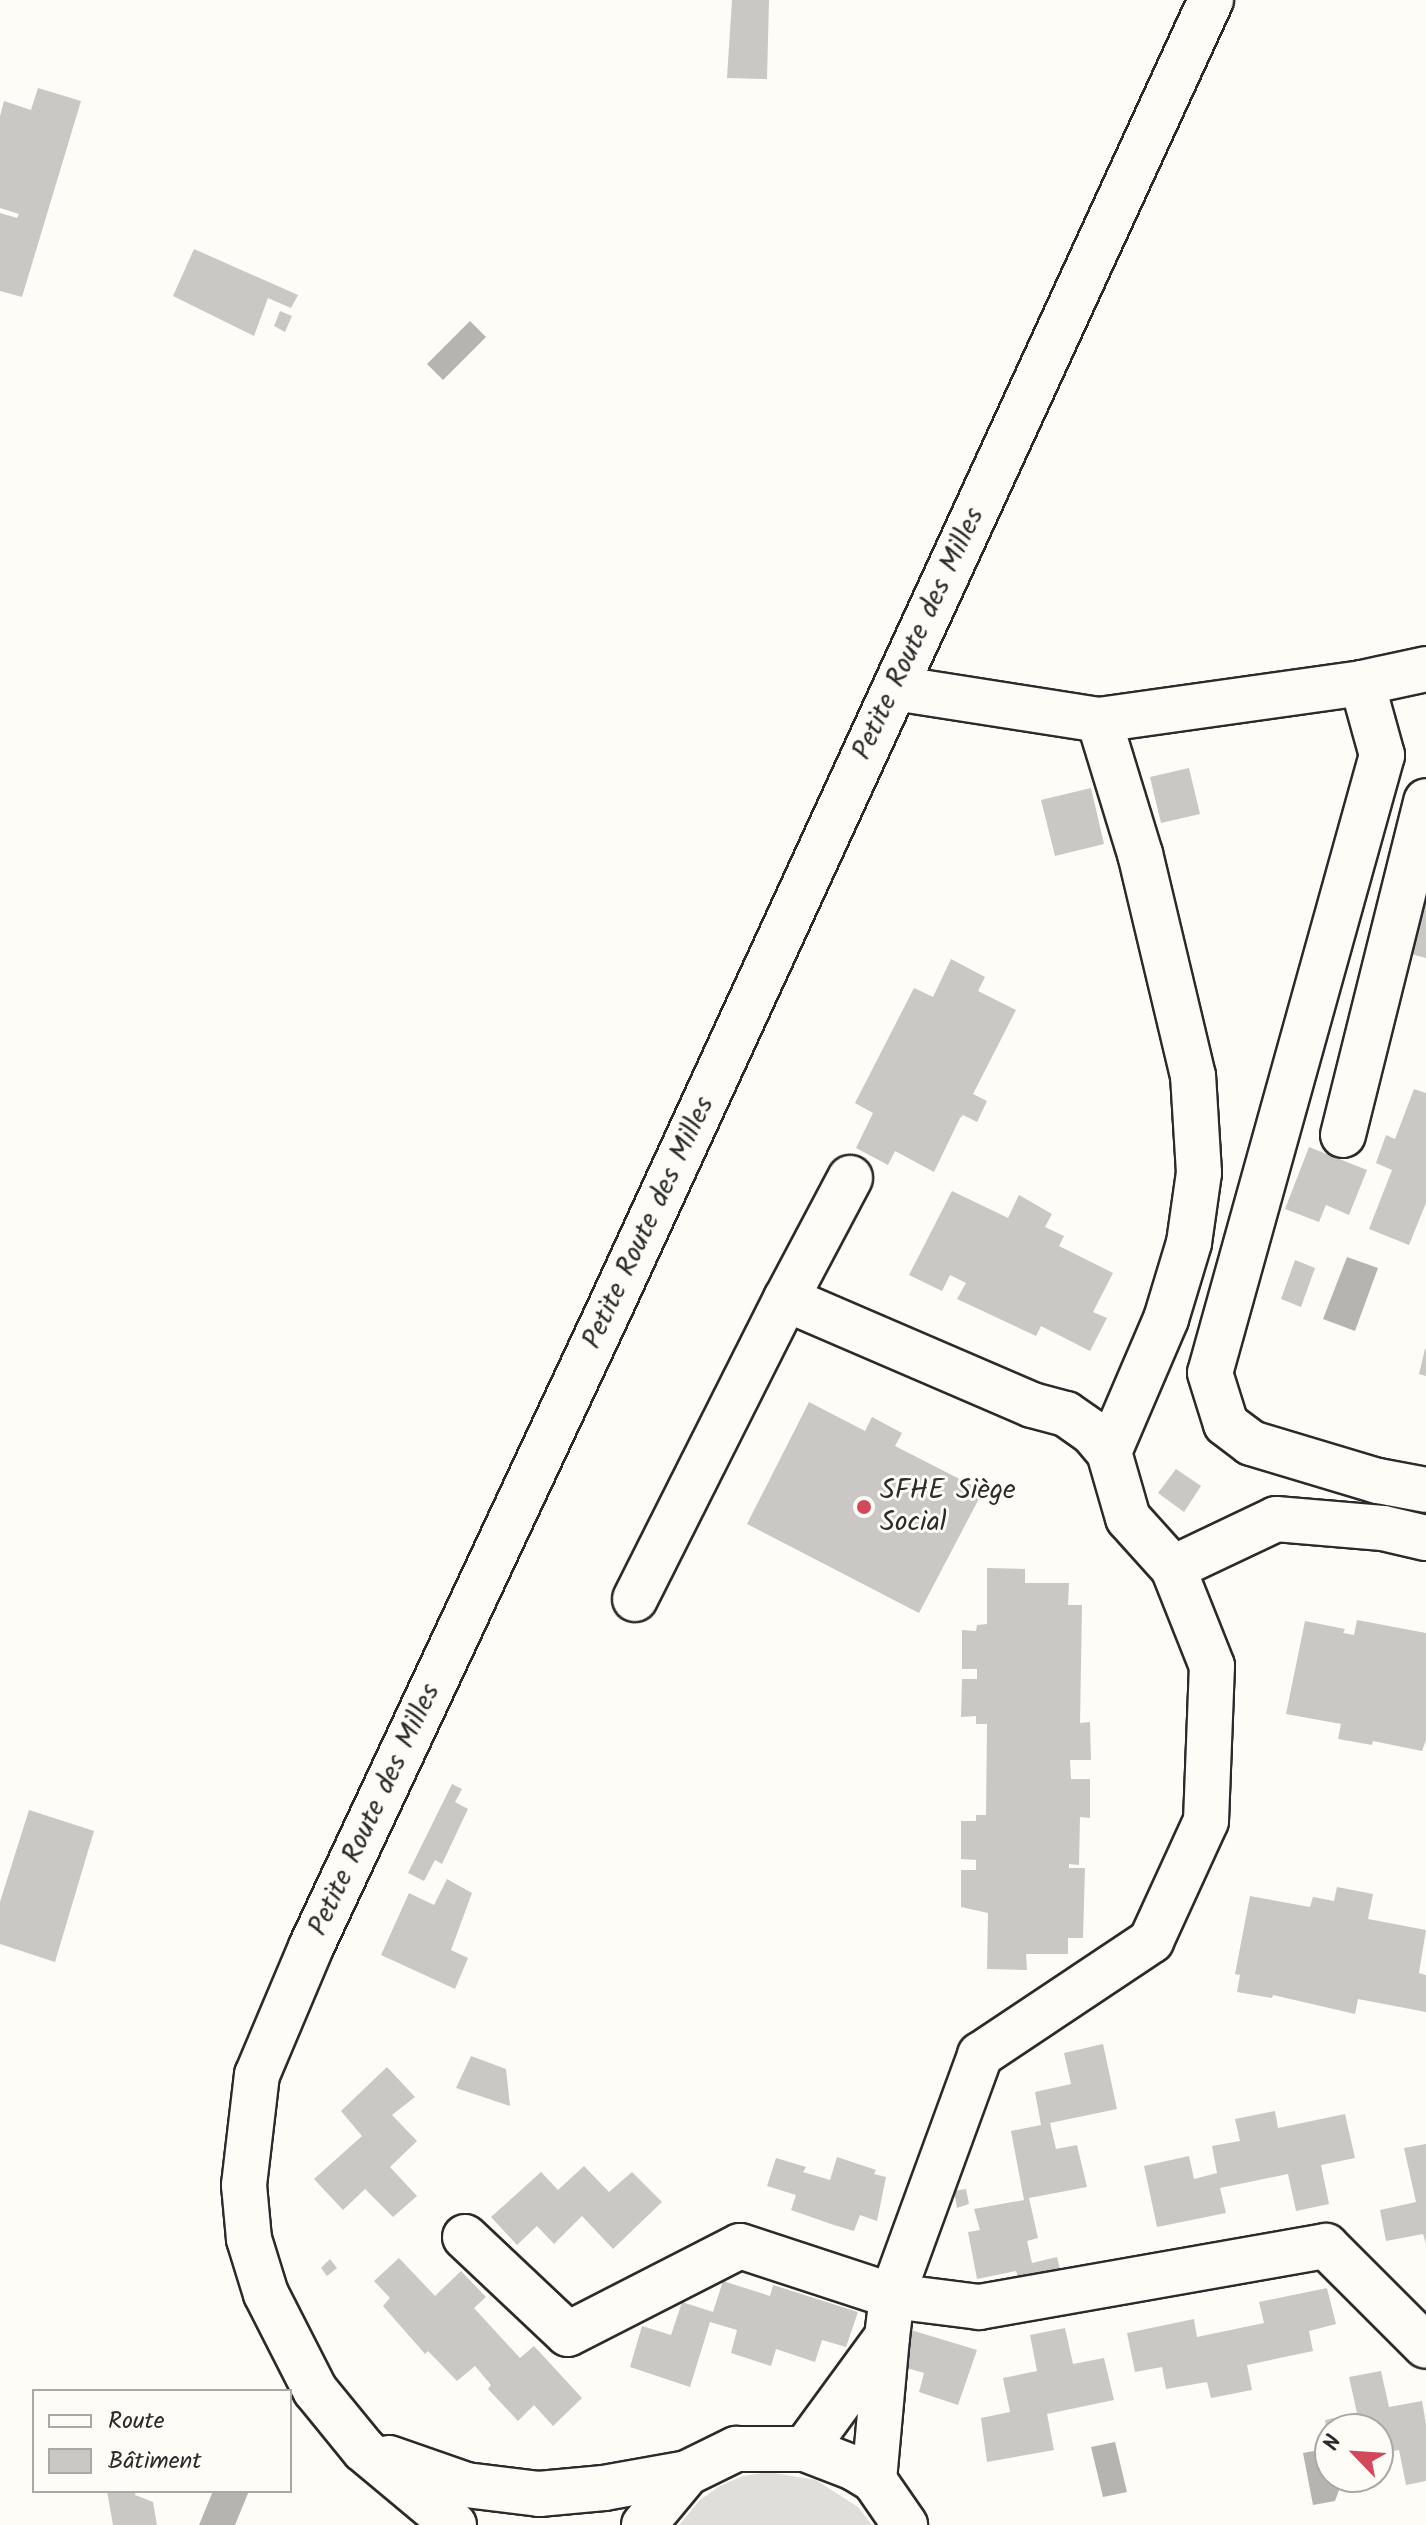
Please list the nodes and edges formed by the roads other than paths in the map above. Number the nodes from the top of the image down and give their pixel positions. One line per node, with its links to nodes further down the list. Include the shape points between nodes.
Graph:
1 (1211, 0): 4 (street, Petite Route des Milles)
2 (1426, 669): 3 (street)
3 (1362, 683): 5 (street); 11 (street, via 1382,755 1210,1373 1226,1424 1251,1443)
4 (895, 688): 5 (street); 19 (street, Petite Route des Milles, via 311,1947 257,2075 244,2185 249,2239 266,2294 315,2390)
5 (1099, 720): 10 (street, via 1140,854 1193,1076 1199,1173 1189,1243 1166,1319)
6 (1426, 801): 7 (street)
7 (1343, 1135)
8 (850, 1178): 9 (street)
9 (786, 1299): 10 (street, via 1032,1405 1066,1414); 14 (street)
10 (1109, 1452): 13 (street, via 1128,1518)
11 (1426, 1490)
12 (1426, 1538): 13 (street, via 1383,1528 1276,1519)
13 (1173, 1568): 16 (street, via 1212,1666 1206,1821 1151,1941 980,2055)
14 (635, 1599)
15 (465, 2237): 16 (street, via 568,2334 740,2246)
16 (889, 2316): 17 (street, via 979,2307 1326,2246); 18 (street); 21 (street)
17 (1426, 2346)
18 (805, 2449): 20 (street, via 736,2449); 21 (street)
19 (364, 2450): 20 (street, via 466,2485 539,2494); 23 (street, Petite Route des Milles)
20 (687, 2473): 24 (street)
21 (874, 2480): 22 (street)
22 (907, 2523)
23 (454, 2525)
24 (644, 2525)

